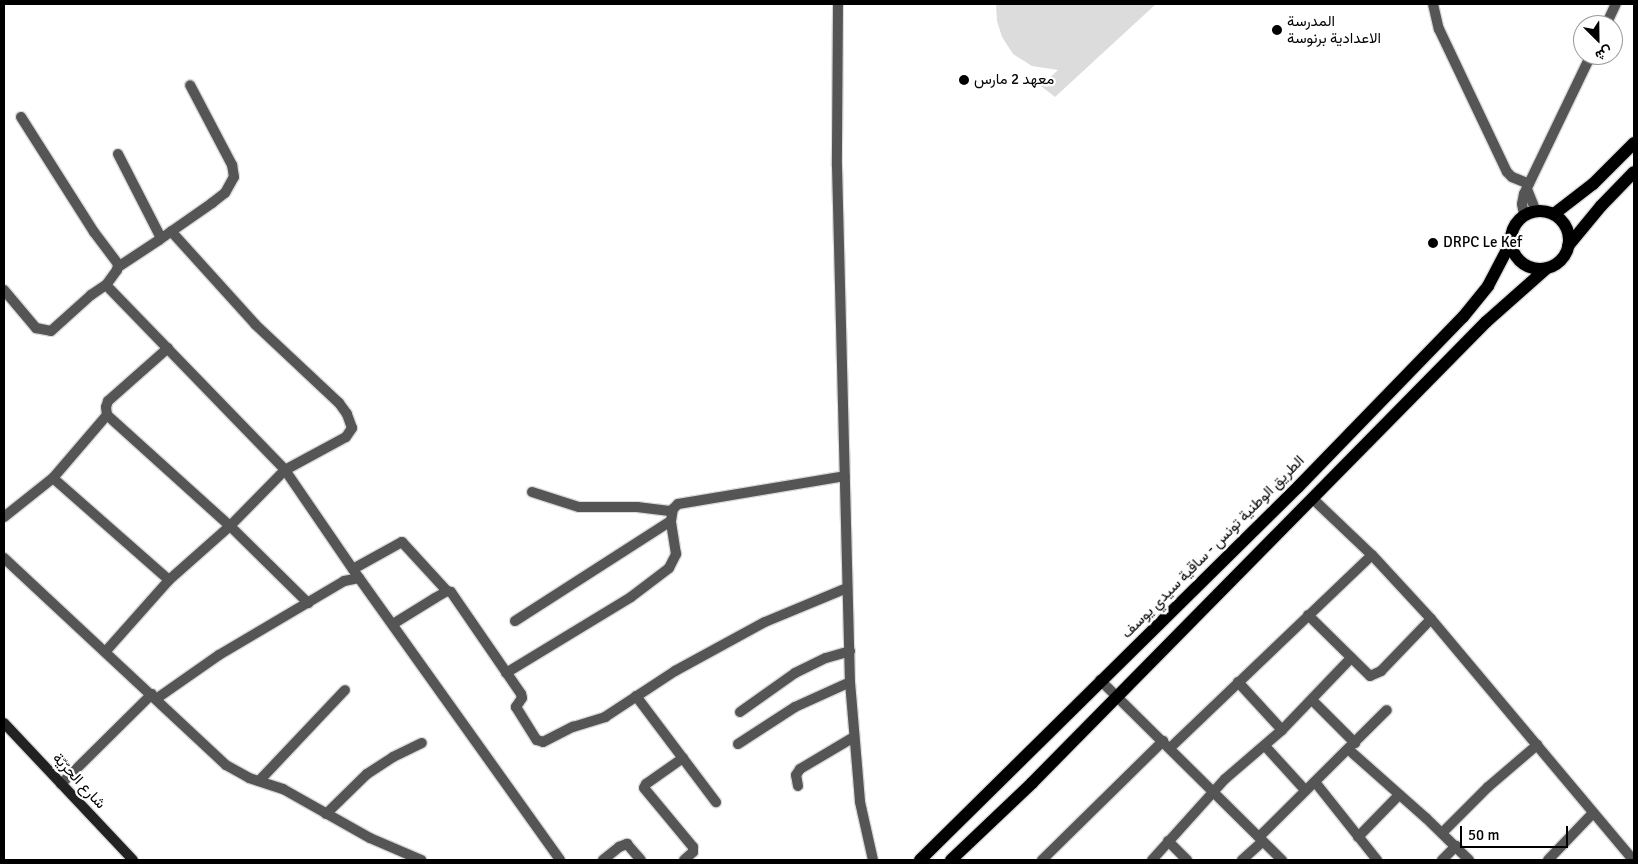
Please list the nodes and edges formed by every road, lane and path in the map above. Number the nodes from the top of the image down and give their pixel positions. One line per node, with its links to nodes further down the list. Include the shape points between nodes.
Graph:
1 (838, 4): 24 (street, via 837,166)
2 (1433, 4): 9 (street, via 1439,29 1506,172)
3 (1587, 65): 9 (street)
4 (190, 85): 13 (street, via 232,165 234,176 225,193)
5 (21, 117): 17 (street)
6 (1634, 142): 11 (main road, via 1593,184)
7 (118, 154): 14 (street, via 158,227)
8 (1634, 172): 16 (main road)
9 (1528, 186): 10 (street); 12 (street, via 1522,201)
10 (1536, 211): 11 (main road); 12 (main road)
11 (1554, 214): 16 (main road, via 1566,228)
12 (1524, 215): 15 (main road, via 1512,230)
13 (171, 231): 14 (street); 23 (street, via 256,324 347,414 352,425 349,434)
14 (159, 240): 17 (street)
15 (1511, 242): 18 (main road, via 1514,254 1523,263 1535,268); 46 (main road, الطريق الوطنية تونس - ساقية سيدي يوسف, via 1488,286 1463,318 1298,487)
16 (1568, 246): 18 (main road, via 1561,260)
17 (118, 267): 19 (street)
18 (1548, 268): 27 (main road, via 1486,322)
19 (106, 285): 20 (street, via 51,331 36,328); 21 (street)
20 (4, 290)
21 (168, 348): 22 (street, via 108,401); 23 (street)
22 (107, 415): 25 (street); 30 (street)
23 (285, 470): 30 (street); 33 (street)
24 (845, 476): 28 (street, via 682,502 675,506); 35 (street)
25 (52, 478): 29 (street); 34 (street)
26 (532, 492): 28 (street, via 579,507 637,507)
27 (1313, 499): 31 (street); 52 (main road)
28 (672, 516): 40 (street); 45 (street, via 676,554 669,568 632,597)
29 (4, 517)
30 (230, 526): 34 (street); 37 (street)
31 (1372, 555): 38 (street); 39 (street)
32 (4, 558): 42 (street)
33 (356, 573): 36 (street, via 402,542); 37 (street); 41 (street)
34 (169, 580): 42 (street)
35 (847, 588): 43 (street); 50 (street, via 764,622)
36 (447, 591): 41 (street); 45 (street, via 452,593)
37 (308, 602): 51 (street)
38 (1308, 615): 44 (street); 48 (street)
39 (1431, 619): 44 (street, via 1375,674 1368,675); 64 (street)
40 (515, 621)
41 (393, 624): 83 (street)
42 (106, 651): 51 (street)
43 (850, 651): 47 (street); 55 (street, via 795,673)
44 (1352, 658): 53 (street)
45 (506, 674): 50 (street, via 522,696 516,707 540,742 605,717)
46 (1100, 680): 52 (street); 88 (main road, الطريق الوطنية تونس - ساقية سيدي يوسف)
47 (850, 682): 58 (street); 60 (street, via 795,707)
48 (1238, 682): 57 (street); 61 (street)
49 (345, 690): 66 (street)
50 (636, 696): 65 (street)
51 (154, 697): 66 (street, via 226,765); 68 (street)
52 (1118, 697): 61 (street); 89 (main road)
53 (1312, 700): 57 (street); 63 (street)
54 (1387, 710): 63 (street)
55 (740, 712)
56 (4, 723): 68 (main road, شارع الحرّيّة)
57 (1282, 730): 62 (street)
58 (854, 737): 69 (street, via 800,769 796,775); 87 (street, via 860,802)
59 (422, 743): 75 (street, via 367,774)
60 (738, 744)
61 (1166, 745): 71 (street); 90 (street)
62 (1265, 746): 70 (street); 71 (street, via 1236,768)
63 (1351, 746): 67 (street); 72 (street)
64 (1537, 746): 74 (street); 76 (street)
65 (683, 758): 73 (street); 86 (street, via 644,788 694,847)
66 (259, 781): 75 (street, via 283,789)
67 (1315, 782): 70 (street); 77 (street)
68 (61, 784): 81 (main road, شارع الحرّيّة)
69 (798, 786)
70 (1306, 790): 78 (street)
71 (1214, 792): 78 (street); 79 (street)
72 (1398, 796): 76 (street); 77 (street)
73 (716, 802)
74 (1593, 813): 98 (street); 99 (street)
75 (326, 814): 82 (street)
76 (1442, 832): 80 (street)
77 (1358, 837): 95 (street)
78 (1261, 839): 93 (street); 94 (street)
79 (1168, 841): 91 (street); 92 (street)
80 (1456, 846): 96 (street); 97 (street)
81 (133, 860)
82 (421, 860)
83 (560, 860)
84 (603, 860): 85 (street, via 625,844)
85 (641, 860)
86 (684, 860)
87 (873, 860)
88 (920, 860)
89 (951, 860)
90 (1042, 860)
91 (1152, 860)
92 (1187, 860)
93 (1242, 860)
94 (1282, 860)
95 (1377, 860)
96 (1442, 860)
97 (1469, 860)
98 (1548, 860)
99 (1633, 860)

